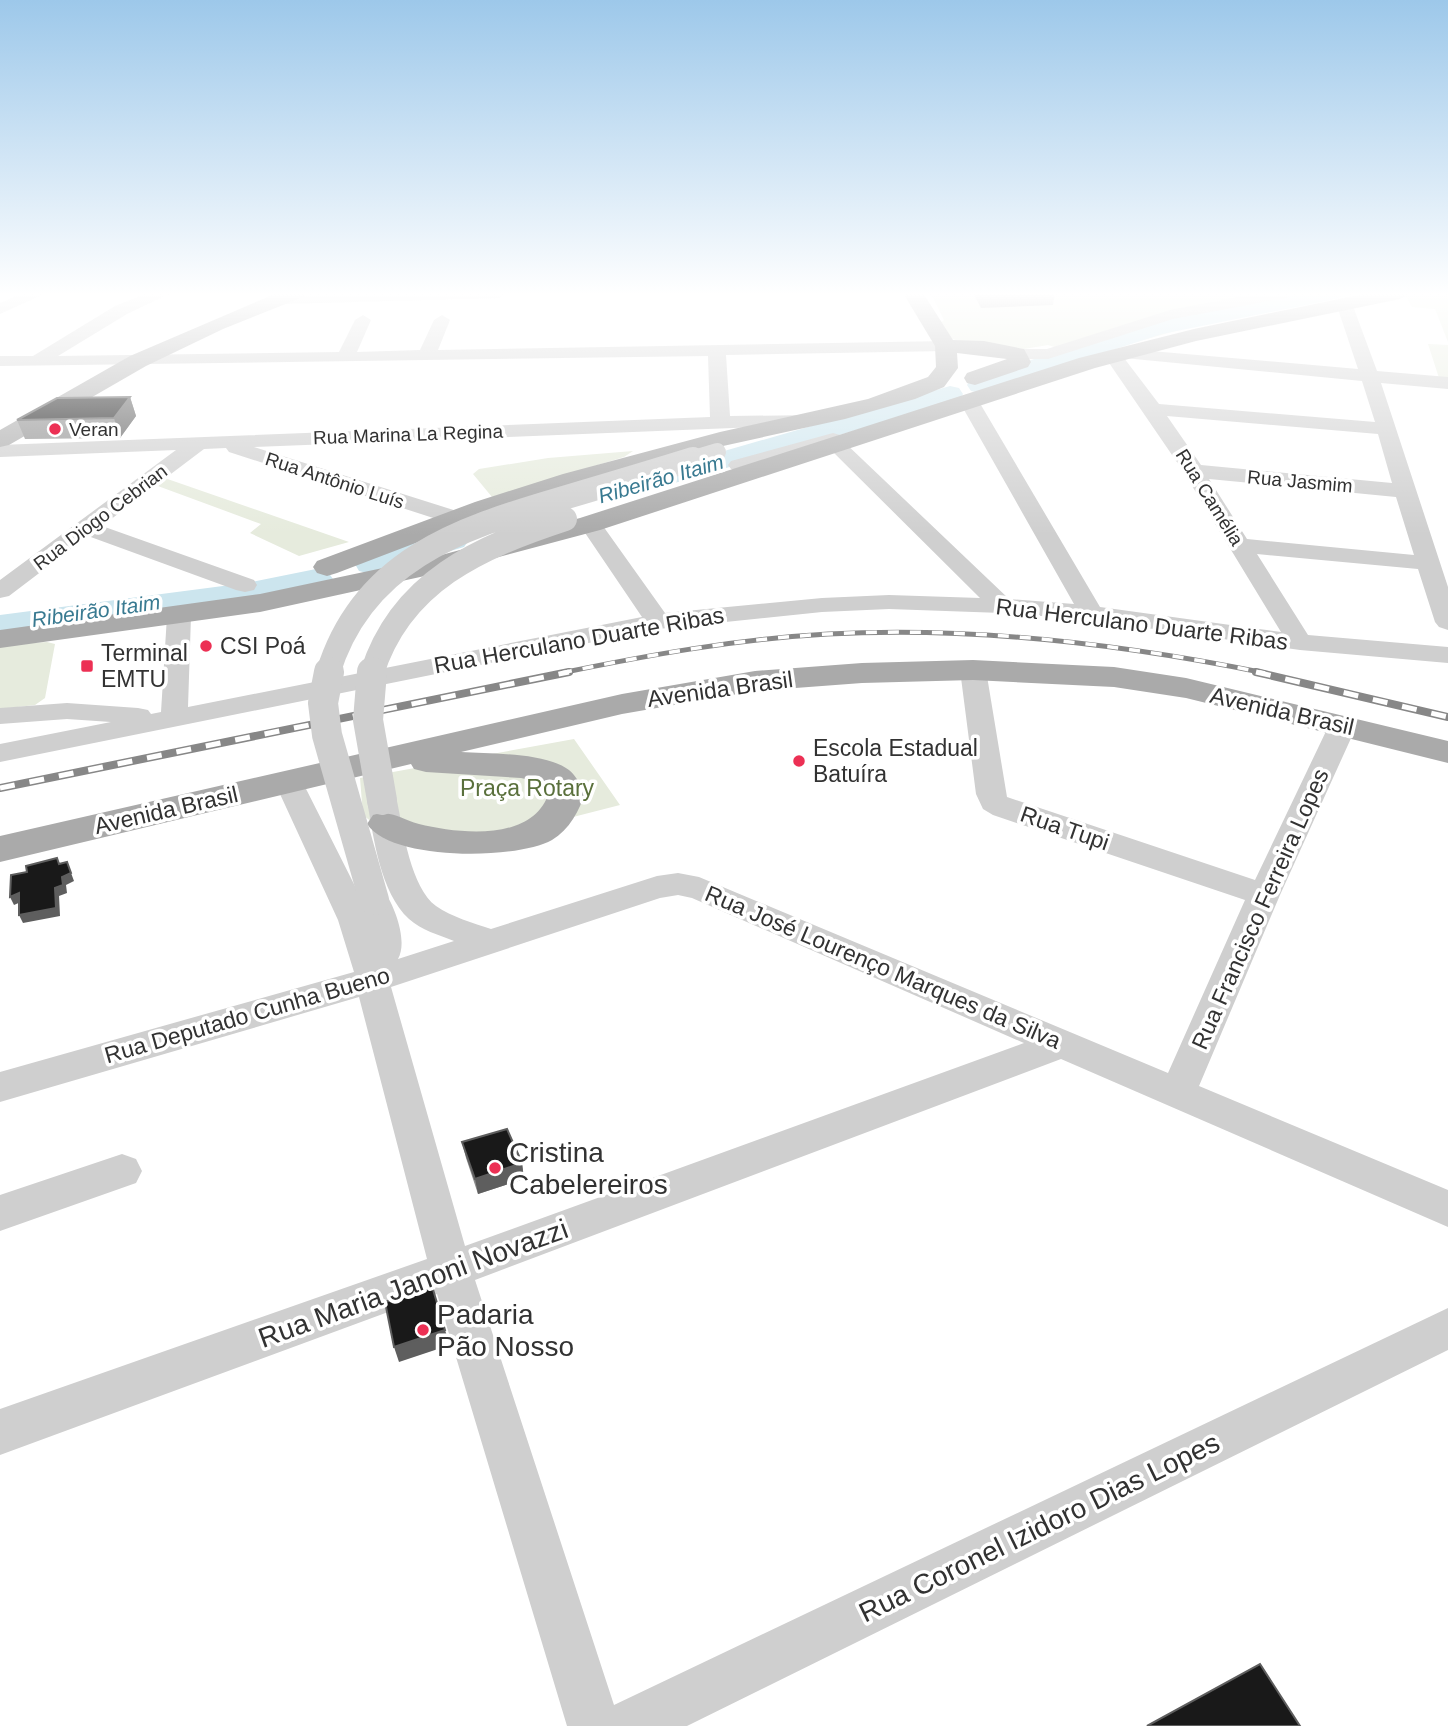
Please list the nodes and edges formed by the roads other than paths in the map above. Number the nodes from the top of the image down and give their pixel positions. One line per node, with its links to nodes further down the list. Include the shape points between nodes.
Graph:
1 (114, 374): 13 (main road)
2 (716, 374): 16 (street)
3 (943, 374): 16 (main road, via 922,388 802,424)
4 (988, 374): 11 (main road, via 959,383)
5 (1053, 374): 11 (main road)
6 (1132, 374): 12 (street, Rua Camélia)
7 (1331, 374): 9 (street)
8 (1368, 374): 9 (street)
9 (1370, 377): 10 (street); 14 (street)
10 (1448, 383)
11 (966, 397): 16 (street); 18 (main road, via 960,406); 32 (street)
12 (1153, 409): 14 (street); 20 (street, Rua Camélia)
13 (11, 427): 15 (main road)
14 (1387, 429): 21 (street)
15 (0, 440)
16 (715, 440): 17 (street, Rua Marina La Regina); 22 (main road); 50 (street, bridge, via 485,548 409,602 393,625 372,673 371,750); 54 (street, bridge, via 480,523 401,567 354,614 340,636 323,702 327,737 383,931 384,953)
17 (207, 442): 19 (street, Rua Marina La Regina); 22 (street, Rua Antônio Luís); 24 (street, Rua Diogo Cebrian)
18 (837, 445): 23 (main road); 31 (street)
19 (0, 451)
20 (1194, 471): 21 (street, Rua Jasmim); 25 (street, Rua Camélia)
21 (1406, 491): 26 (street)
22 (455, 518): 27 (main road)
23 (590, 524): 27 (main road, via 470,557); 35 (street)
24 (86, 528): 29 (street); 30 (street, Rua Diogo Cebrian)
25 (1240, 545): 26 (street); 38 (street, Rua Camélia)
26 (1427, 563): 36 (street)
27 (371, 567): 28 (main road)
28 (325, 579): 29 (main road); 33 (main road)
29 (245, 586): 34 (main road)
30 (0, 591)
31 (1002, 606): 32 (street, Rua Herculano Duarte Ribas); 35 (street, Rua Herculano Duarte Ribas, via 889,602 756,609)
32 (1091, 614): 38 (street, Rua Herculano Duarte Ribas)
33 (179, 616): 37 (main road); 43 (street)
34 (0, 618)
35 (658, 621): 43 (street, Rua Herculano Duarte Ribas)
36 (1448, 622)
37 (0, 639)
38 (1300, 642): 39 (street, Rua Herculano Duarte Ribas)
39 (1448, 654)
40 (974, 670): 44 (main road, Avenida Brasil, via 1114,677 1186,688); 48 (main road, Avenida Brasil, via 862,673 691,690); 52 (street, Rua Tupi, via 994,802)
41 (43, 712): 42 (street); 43 (street); 45 (street)
42 (0, 716)
43 (174, 719): 47 (street, Rua Herculano Duarte Ribas)
44 (1343, 724): 46 (main road, Avenida Brasil); 52 (street, Rua Francisco Ferreira Lopes)
45 (0, 740)
46 (1448, 752)
47 (0, 753)
48 (389, 758): 49 (main road, Avenida Brasil); 50 (main road, via 528,769 561,781 567,792 564,805 537,832 484,841 399,832)
49 (289, 781): 51 (main road, Avenida Brasil); 54 (street, via 355,920)
50 (384, 812): 53 (street, via 410,899 445,925)
51 (0, 849)
52 (1264, 894): 57 (street, Rua Francisco Ferreira Lopes)
53 (494, 942): 54 (street, Rua Deputado Cunha Bueno); 55 (street, Rua José Lourenço Marques da Silva, via 678,884 699,888)
54 (371, 975): 56 (street, Rua Deputado Cunha Bueno); 61 (street)
55 (1061, 1044): 57 (street, Rua José Lourenço Marques da Silva); 61 (street, Rua Maria Janoni Novazzi)
56 (0, 1087)
57 (1177, 1094): 59 (street, Rua José Lourenço Marques da Silva)
58 (122, 1171): 60 (street)
59 (1448, 1209)
60 (0, 1213)
61 (451, 1270): 63 (street, Rua Maria Janoni Novazzi); 64 (street)
62 (1442, 1341): 65 (street, Rua Coronel Izidoro Dias Lopes)
63 (0, 1432)
64 (594, 1726)
65 (629, 1726)

